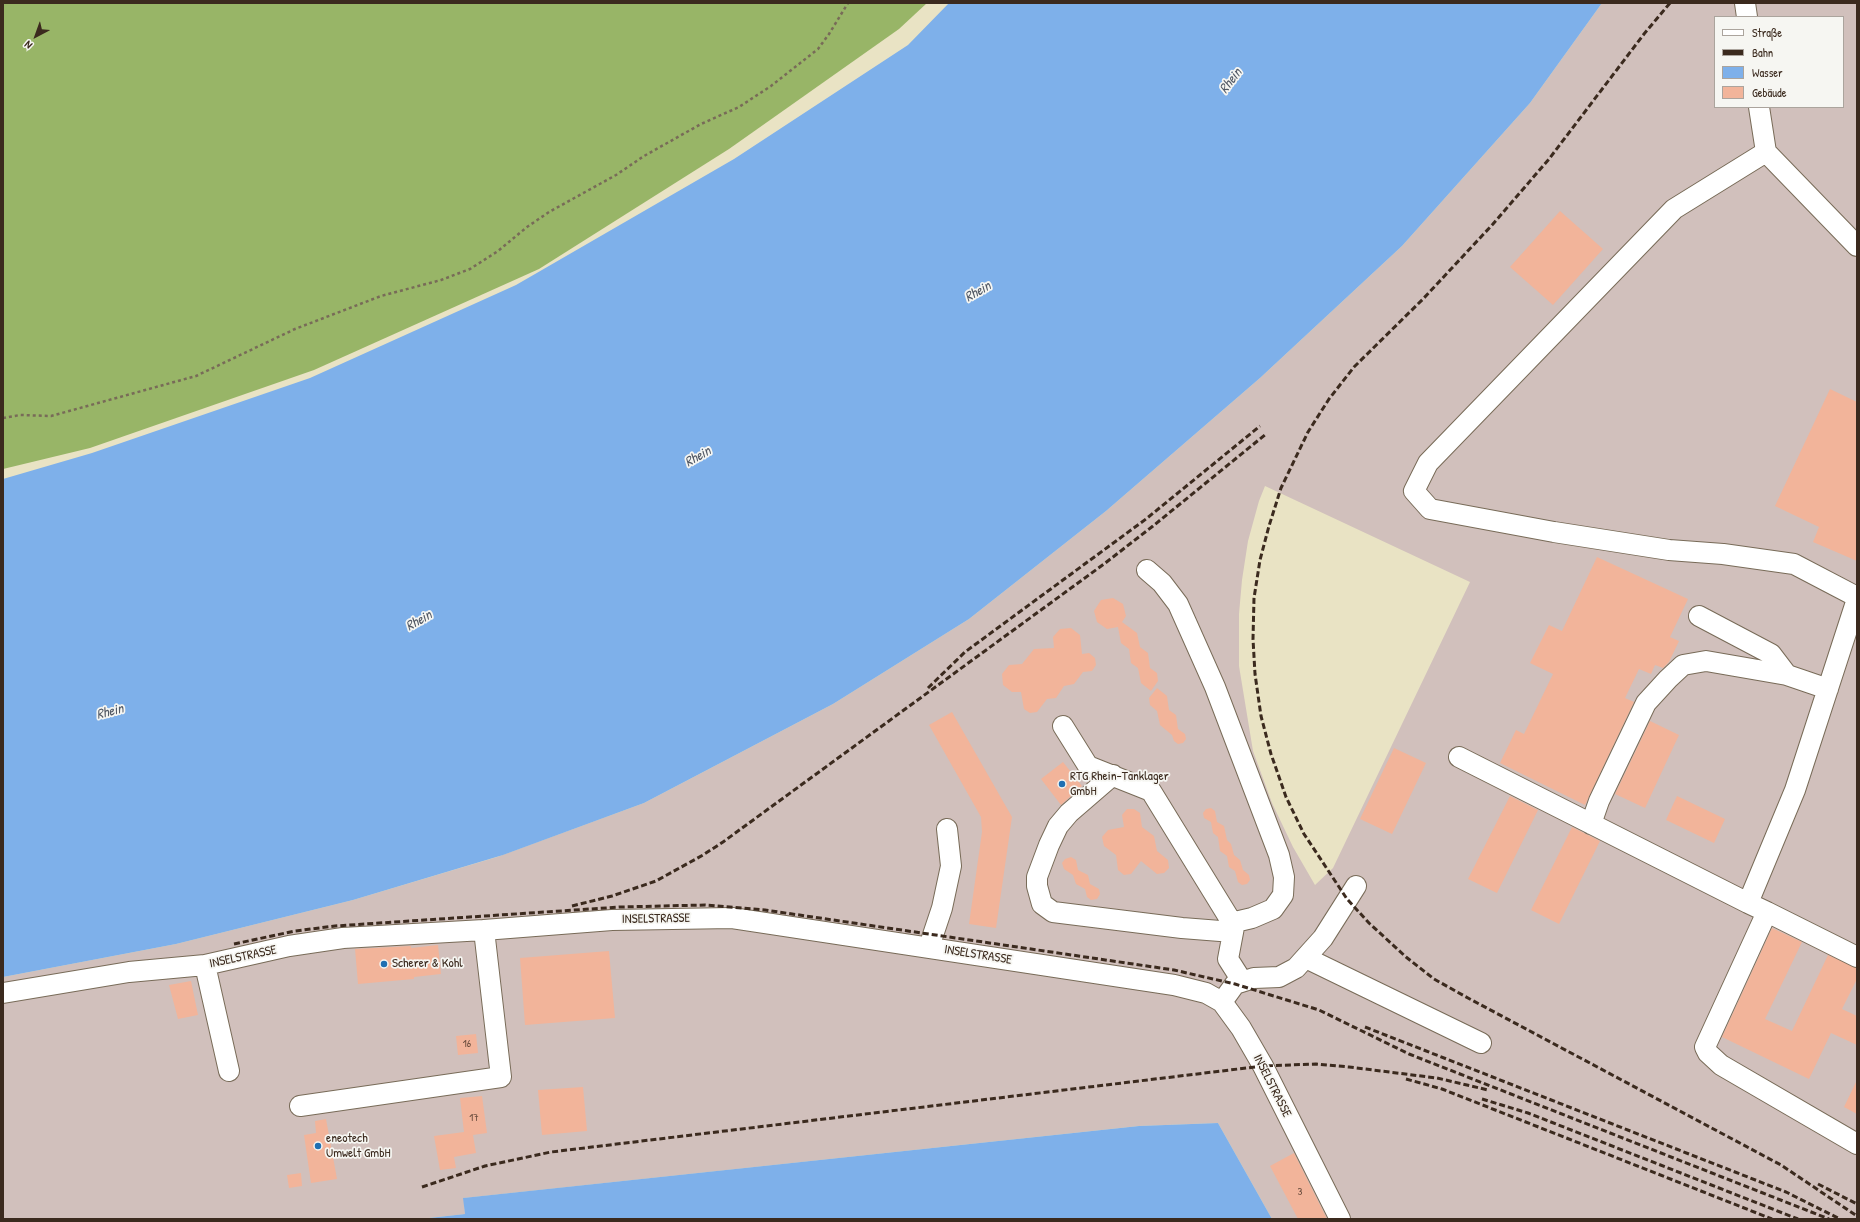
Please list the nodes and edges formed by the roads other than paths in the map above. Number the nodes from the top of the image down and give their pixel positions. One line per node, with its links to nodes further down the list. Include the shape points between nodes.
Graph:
1 (1745, 3): 2 (street)
2 (1747, 16)
3 (1759, 108): 4 (street)
4 (1766, 152): 5 (street); 7 (street, via 1674,209 1428,463 1414,491 1430,509 1669,550 1723,554 1794,564)
5 (1857, 246)
6 (1147, 570): 19 (street, via 1162,583 1178,604 1215,687 1284,877 1283,894 1273,909 1235,922)
7 (1857, 598): 10 (street)
8 (1699, 616): 9 (street, via 1771,654)
9 (1787, 675): 10 (street); 14 (street, via 1706,661 1684,665 1646,703 1599,801)
10 (1828, 690): 17 (street, via 1795,790)
11 (1064, 726): 13 (street, via 1088,766)
12 (1459, 757): 14 (street)
13 (1113, 775): 19 (street, via 1151,791); 19 (street, via 1069,813 1058,826 1037,877 1042,904 1053,912 1182,928)
14 (1591, 824): 17 (street)
15 (947, 829): 21 (street, via 951,866 942,908)
16 (1356, 886): 23 (street, via 1323,938)
17 (1748, 903): 18 (street)
18 (1767, 912): 22 (street); 31 (street, via 1705,1047 1721,1065)
19 (1233, 929): 25 (street, via 1228,959)
20 (484, 930): 21 (street, INSELSTRASSE, via 612,920 732,918); 24 (street, INSELSTRASSE, via 343,938 289,946); 30 (street, via 500,1077)
21 (929, 948): 27 (street, INSELSTRASSE, via 1174,985 1206,993)
22 (1857, 957)
23 (1306, 958): 25 (street, via 1296,968 1279,977); 28 (street)
24 (205, 965): 26 (street, INSELSTRASSE, via 129,972); 29 (street)
25 (1242, 981): 27 (street, via 1235,984)
26 (3, 993)
27 (1222, 1002): 32 (street, INSELSTRASSE, via 1241,1028 1262,1066)
28 (1481, 1043)
29 (229, 1071)
30 (300, 1106)
31 (1857, 1144)
32 (1340, 1219)

